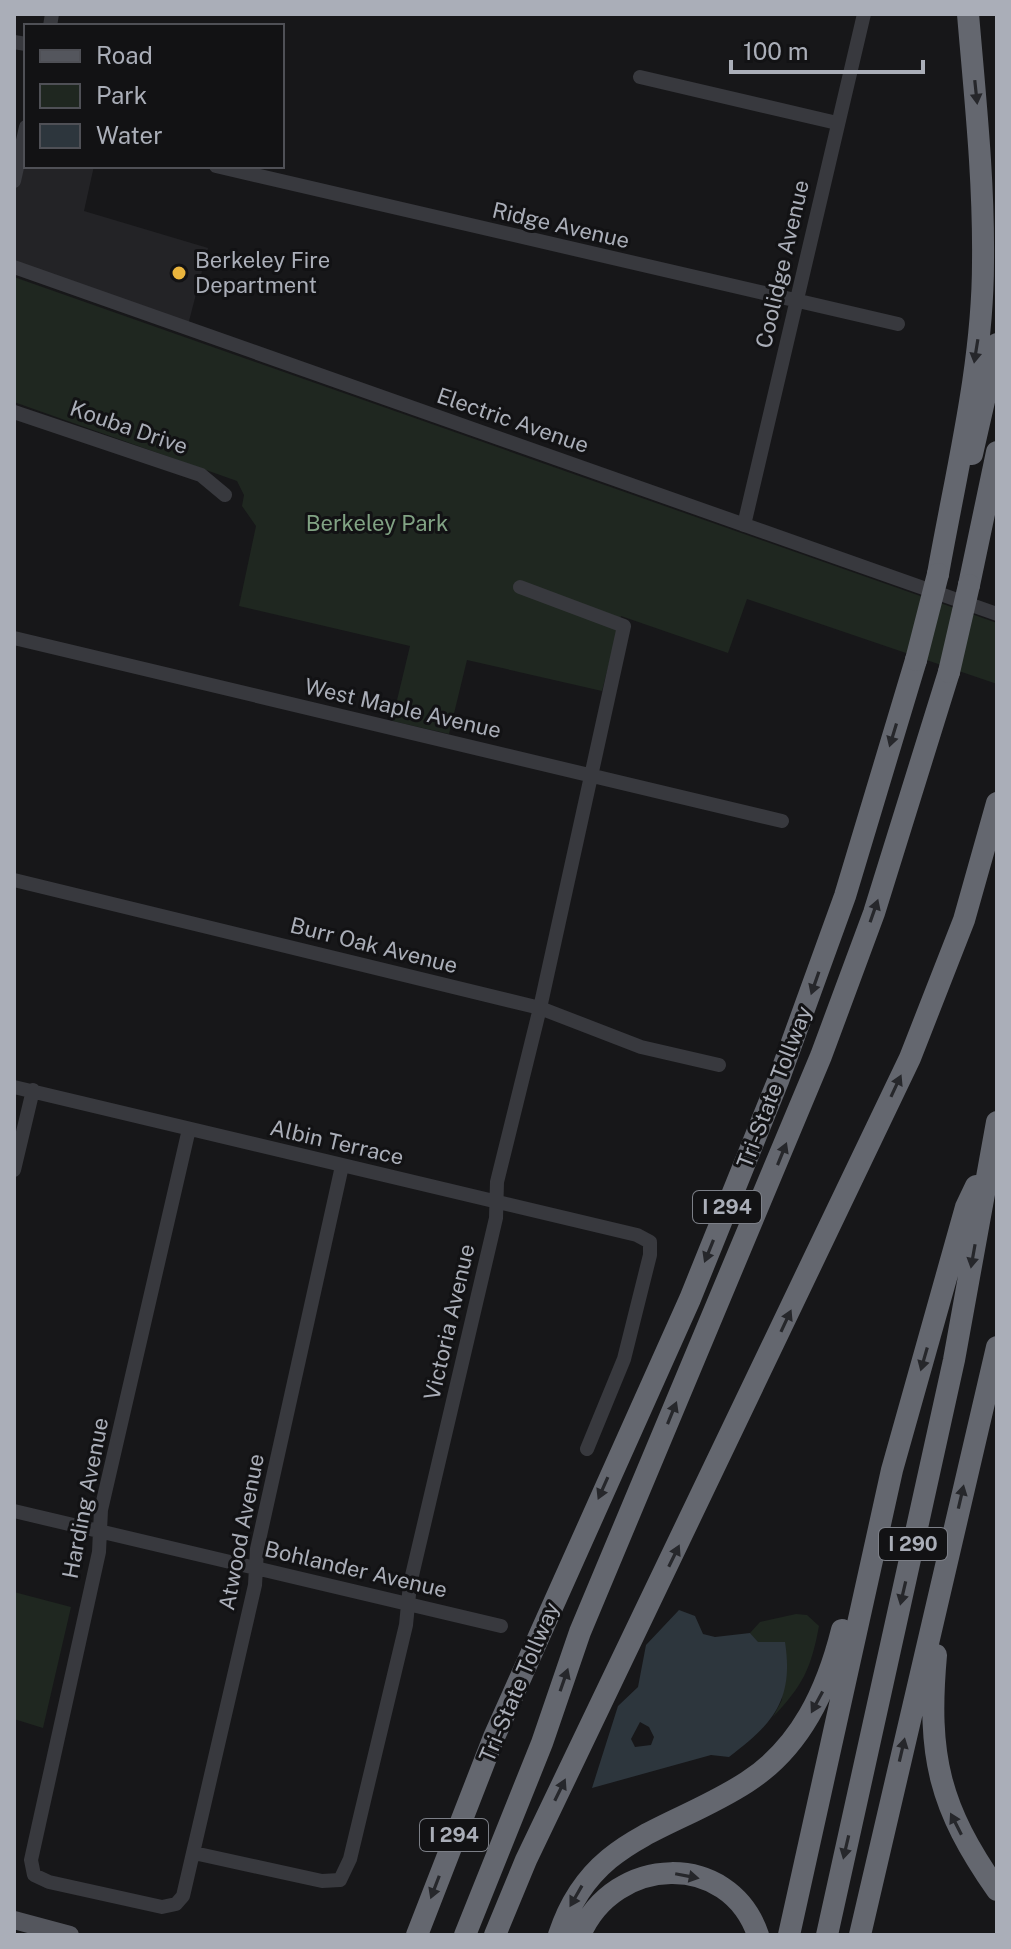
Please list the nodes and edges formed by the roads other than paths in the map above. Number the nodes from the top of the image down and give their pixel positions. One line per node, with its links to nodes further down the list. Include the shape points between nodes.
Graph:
1 (864, 14): 4 (street, Coolidge Avenue)
2 (968, 14): 16 (highway, one-way to 16, via 984,264 979,334)
3 (640, 77): 4 (street)
4 (837, 123): 9 (street, Coolidge Avenue)
5 (24, 136): 7 (street)
6 (224, 168): 9 (street, Ridge Avenue)
7 (14, 181)
8 (14, 267): 15 (street, Electric Avenue)
9 (796, 304): 10 (street, Ridge Avenue); 15 (street, Coolidge Avenue)
10 (898, 324)
11 (997, 344): 16 (highway, Tri-State Tollway / I 294, via 984,411)
12 (14, 412): 14 (street, Kouba Drive, via 201,475)
13 (997, 452): 51 (highway, Tri-State Tollway / I 294, one-way to 13, bridge, via 580,1632 821,1056 883,884 949,672)
14 (225, 495)
15 (744, 525): 18 (street, Electric Avenue)
16 (938, 574): 50 (highway, Tri-State Tollway / I 294, one-way to 50, bridge, via 845,896 783,1068 690,1299 494,1737)
17 (520, 587): 20 (street, Victoria Avenue, via 624,626)
18 (997, 614)
19 (14, 638): 20 (street, West Maple Avenue)
20 (589, 775): 22 (street, West Maple Avenue); 24 (street, Victoria Avenue)
21 (997, 803): 52 (highway, one-way to 21, via 526,1860 910,1058 964,920)
22 (782, 821)
23 (14, 880): 24 (street, Burr Oak Avenue)
24 (540, 1008): 25 (street, Burr Oak Avenue, via 641,1047); 33 (street, Victoria Avenue)
25 (719, 1065)
26 (14, 1087): 27 (street, Albin Terrace)
27 (33, 1090): 29 (street, Albin Terrace); 32 (street)
28 (997, 1122): 30 (highway, I 290)
29 (189, 1129): 31 (street, Albin Terrace); 38 (street, Harding Avenue)
30 (991, 1152): 36 (highway, one-way to 36, via 966,1207); 57 (highway, I 290, one-way to 57, via 954,1360)
31 (342, 1166): 33 (street, Albin Terrace); 40 (street, Atwood Avenue)
32 (14, 1170)
33 (494, 1202): 35 (street, Albin Terrace, via 650,1242 624,1359); 41 (street, Victoria Avenue, via 496,1218)
34 (997, 1347): 39 (highway, I 290, one-way to 34)
35 (587, 1449)
36 (892, 1470): 53 (highway, one-way to 53, via 875,1496 826,1684 802,1728 749,1781 623,1846 599,1864 571,1903); 56 (highway)
37 (14, 1511): 38 (street, Bohlander Avenue)
38 (99, 1530): 40 (street, Bohlander Avenue); 45 (street, Harding Avenue, via 99,1552 31,1860 34,1875 162,1907)
39 (950, 1545): 44 (highway, one-way to 39, via 952,1816 934,1757 933,1681); 58 (highway, I 290, one-way to 39)
40 (255, 1568): 41 (street, Bohlander Avenue); 43 (street, Atwood Avenue)
41 (408, 1604): 42 (street, Bohlander Avenue); 43 (street, Victoria Avenue, via 350,1859 340,1880 322,1881)
42 (501, 1626)
43 (194, 1853): 45 (street, Atwood Avenue)
44 (997, 1890)
45 (176, 1904)
46 (14, 1920): 47 (main road)
47 (50, 1929): 48 (main road); 49 (main road)
48 (70, 1935)
49 (80, 1935)
50 (417, 1935)
51 (465, 1935)
52 (495, 1935)
53 (559, 1935)
54 (580, 1935): 55 (highway, one-way to 55, via 598,1905 633,1879 683,1873 725,1888 741,1901)
55 (758, 1935)
56 (789, 1935)
57 (827, 1935)
58 (860, 1935)

